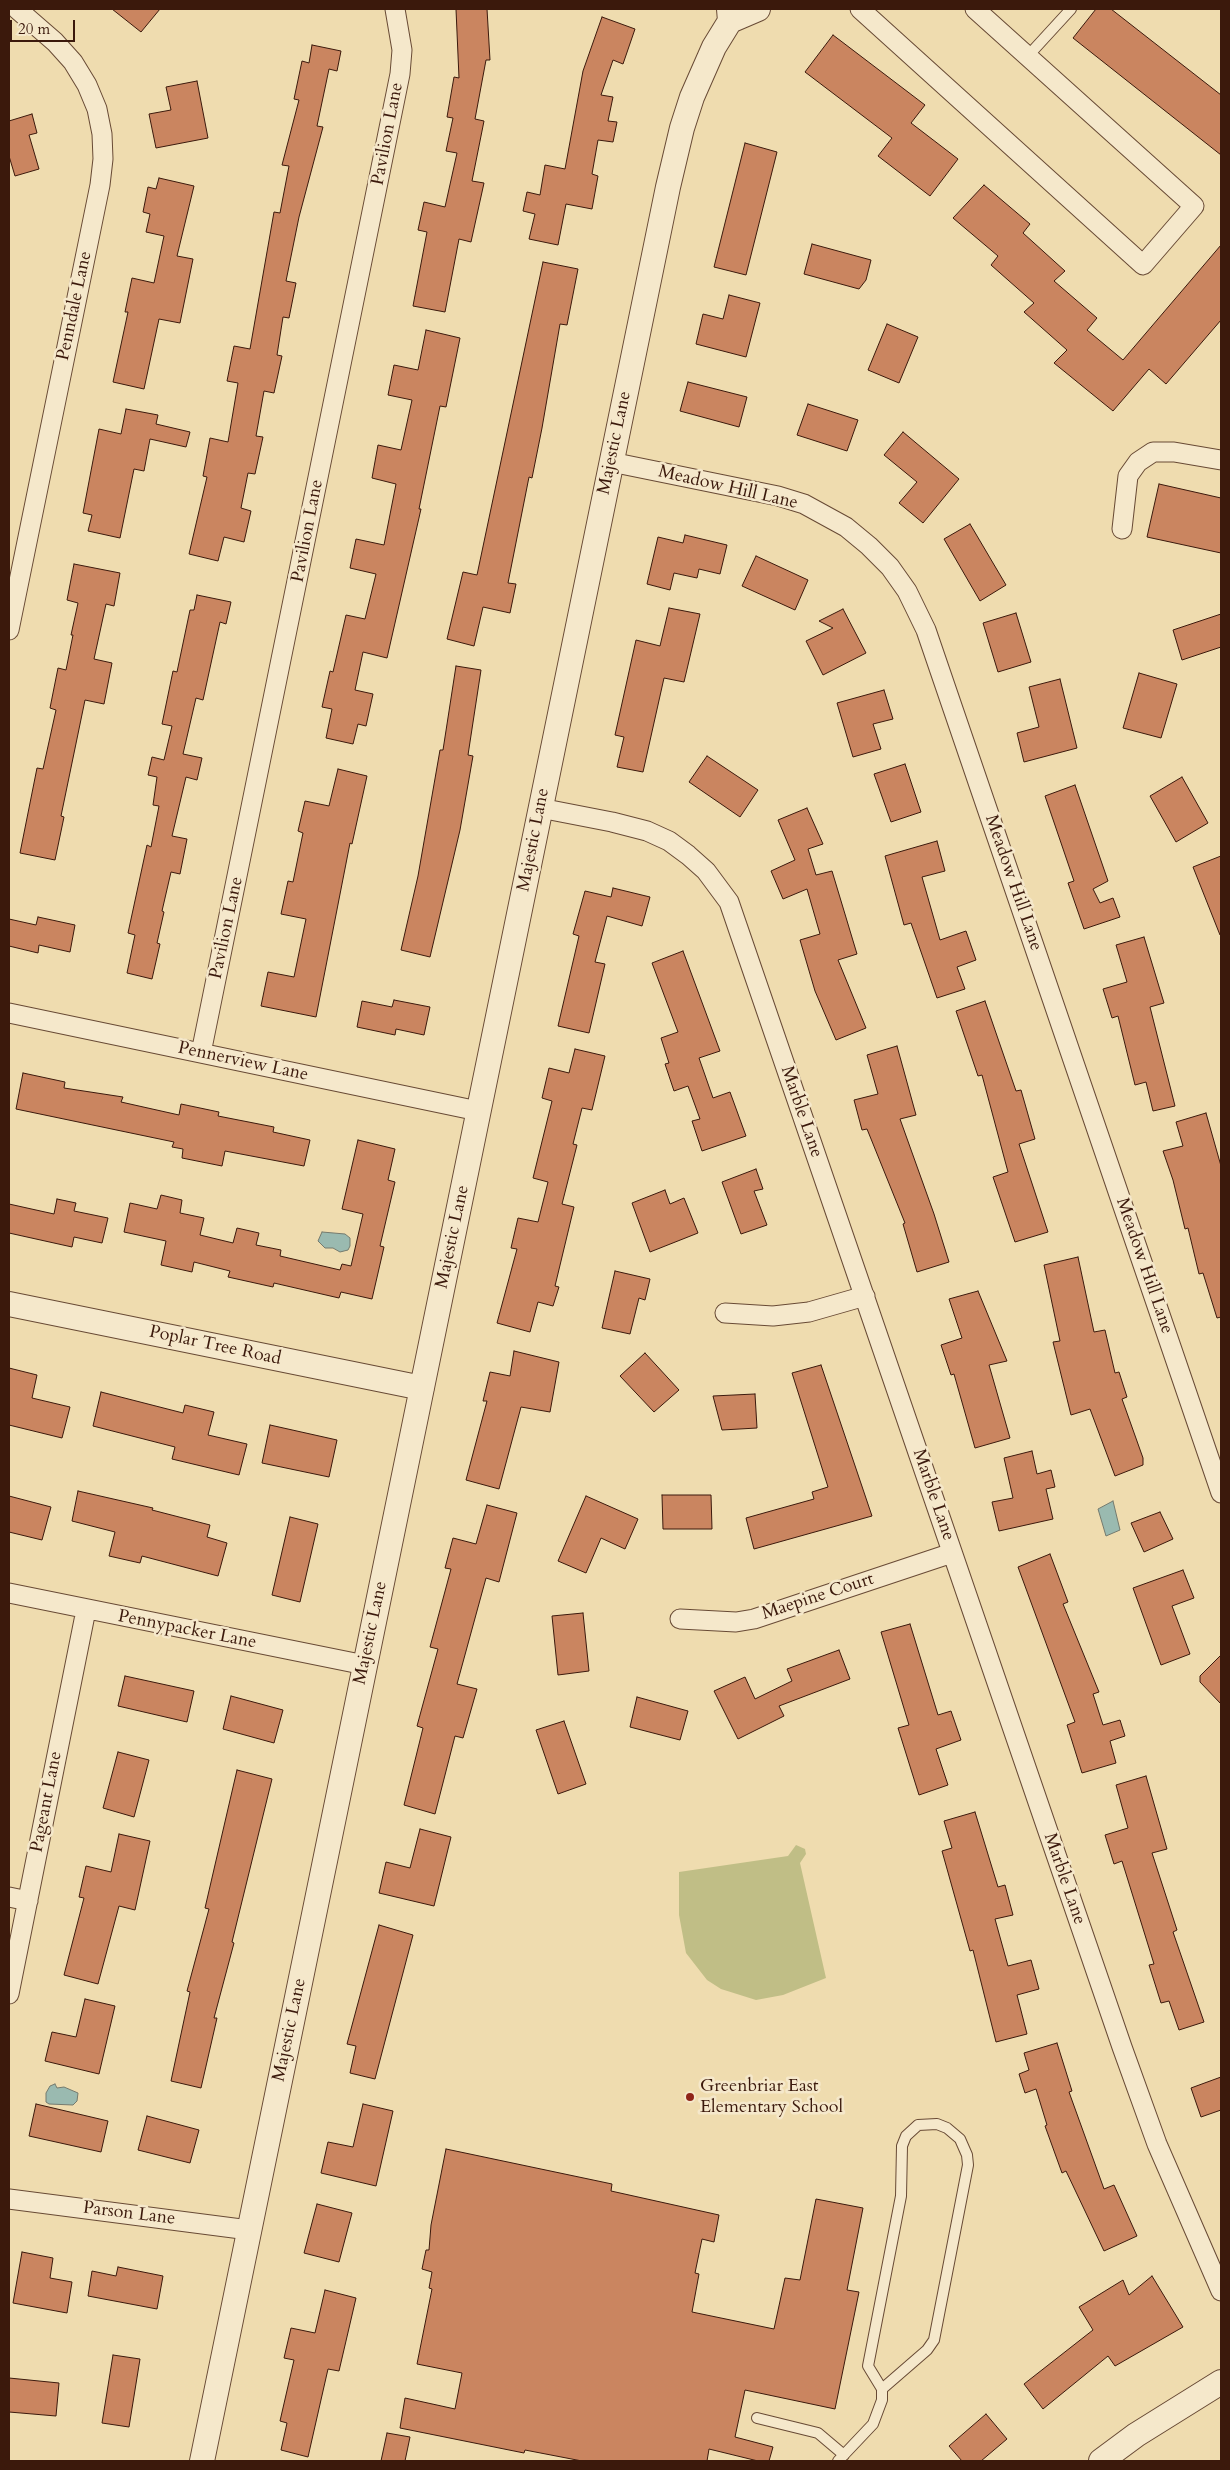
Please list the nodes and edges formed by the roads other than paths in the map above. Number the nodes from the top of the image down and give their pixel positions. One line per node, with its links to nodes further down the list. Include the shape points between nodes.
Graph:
1 (395, 9): 15 (street, Pavilion Lane, via 402,50 400,74)
2 (758, 9): 7 (street, Majestic Lane)
3 (860, 9): 8 (street, via 1144,265 1194,206)
4 (975, 9): 8 (street)
5 (1071, 9): 8 (lane)
6 (30, 13): 12 (street, Penndale Lane, via 73,62 87,85 97,109 103,159)
7 (726, 13): 10 (street, Majestic Lane, via 682,128)
8 (1027, 57)
9 (1221, 460): 11 (street, via 1153,452 1138,462 1128,476)
10 (611, 462): 13 (street, Majestic Lane); 21 (street, Meadow Hill Lane, via 778,496 810,507 846,527 869,546 907,591 926,630)
11 (1122, 529)
12 (9, 630)
13 (540, 808): 16 (street, Majestic Lane); 17 (street, Marble Lane, via 612,822 669,841 688,855 720,888 732,912)
14 (9, 1013): 15 (street, Pennerview Lane)
15 (201, 1053): 16 (street, Pennerview Lane)
16 (478, 1112): 20 (street, Majestic Lane)
17 (865, 1296): 19 (street, via 809,1312 773,1316); 22 (street, Marble Lane)
18 (9, 1304): 20 (street, Poplar Tree Road)
19 (725, 1313)
20 (422, 1388): 26 (street, Majestic Lane)
21 (1221, 1493)
22 (952, 1553): 25 (street, Maepine Court, via 754,1619 736,1622); 32 (street, Marble Lane, via 1157,2144)
23 (9, 1593): 24 (street, Pennypacker Lane)
24 (86, 1610): 26 (street, Pennypacker Lane); 28 (street, Pageant Lane)
25 (680, 1619)
26 (365, 1665): 31 (street, Majestic Lane)
27 (9, 1897): 28 (street)
28 (28, 1901): 29 (street, Pageant Lane)
29 (9, 1994)
30 (9, 2199): 31 (street, Parson Lane)
31 (249, 2230): 37 (street, Majestic Lane)
32 (1221, 2292)
33 (1221, 2382): 38 (street)
34 (882, 2389): 34 (lane, via 928,2350 934,2340 968,2165 960,2139 937,2124 918,2125 906,2136 902,2146 902,2196 868,2366); 36 (lane, via 882,2400 873,2424)
35 (757, 2418): 36 (lane, via 818,2433)
36 (841, 2458)
37 (202, 2461)
38 (1101, 2461)

